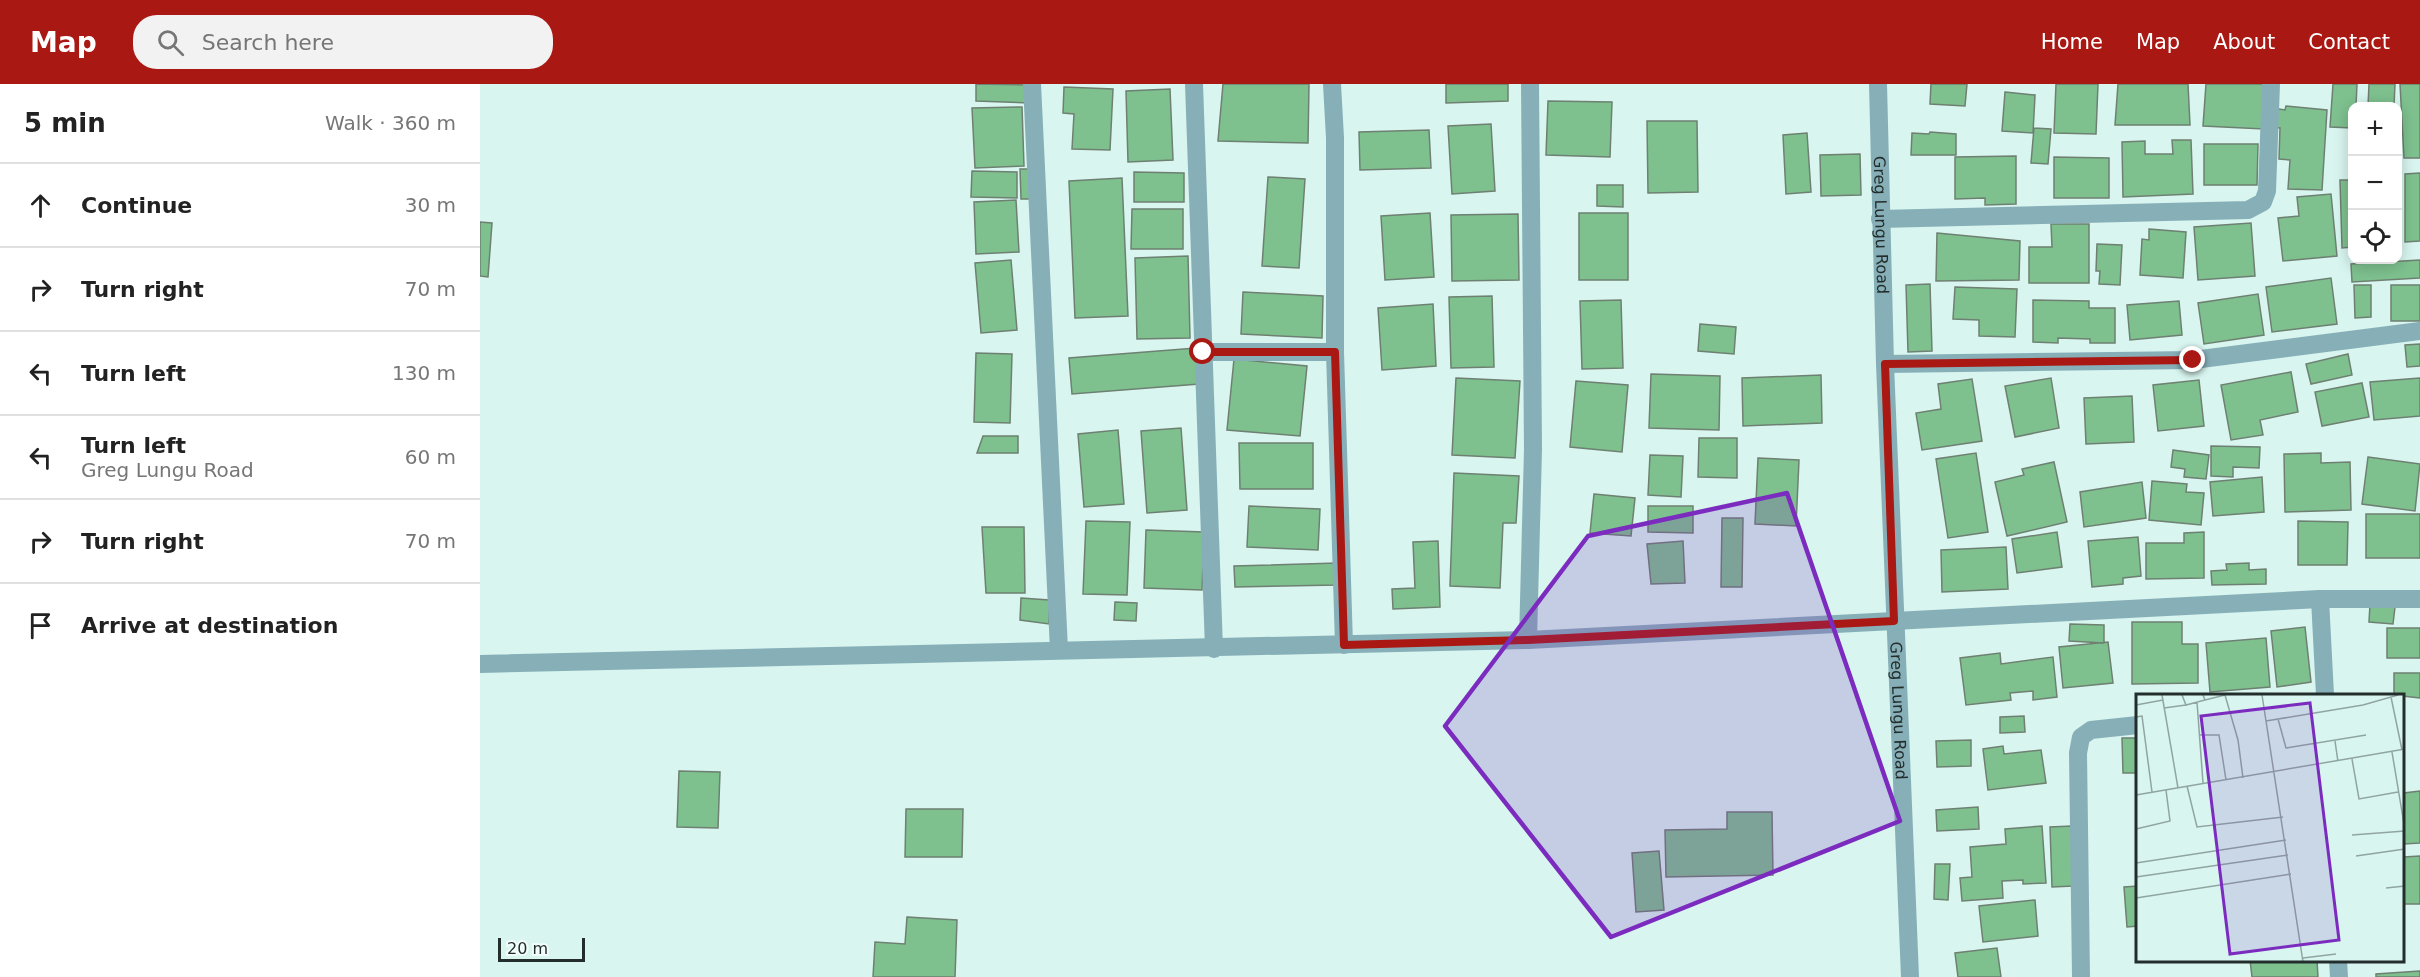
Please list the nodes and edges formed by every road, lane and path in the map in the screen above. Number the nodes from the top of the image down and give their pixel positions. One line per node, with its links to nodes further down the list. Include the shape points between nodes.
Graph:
1 (1032, 84): 18 (street)
2 (1194, 84): 9 (street)
3 (1332, 84): 10 (street)
4 (1530, 84): 15 (street, via 1533,405)
5 (1878, 84): 7 (street, Greg Lungu Road)
6 (2271, 84): 7 (street, via 2267,191 2263,202 2248,210)
7 (1880, 219): 11 (street, Greg Lungu Road)
8 (2420, 331): 11 (street, via 2193,360)
9 (1203, 352): 10 (street); 17 (street)
10 (1335, 352): 16 (street)
11 (1885, 364): 14 (street, Greg Lungu Road)
12 (2320, 599): 13 (street); 14 (street); 20 (street)
13 (2420, 599)
14 (1894, 621): 15 (street); 23 (street, Greg Lungu Road)
15 (1528, 640): 16 (street)
16 (1344, 645): 17 (street)
17 (1214, 649): 18 (street)
18 (1059, 650): 19 (street)
19 (480, 664)
20 (2325, 694)
21 (2136, 724): 24 (street, via 2091,730 2081,736)
22 (2338, 962): 25 (street)
23 (1910, 977)
24 (2081, 977)
25 (2339, 977)

